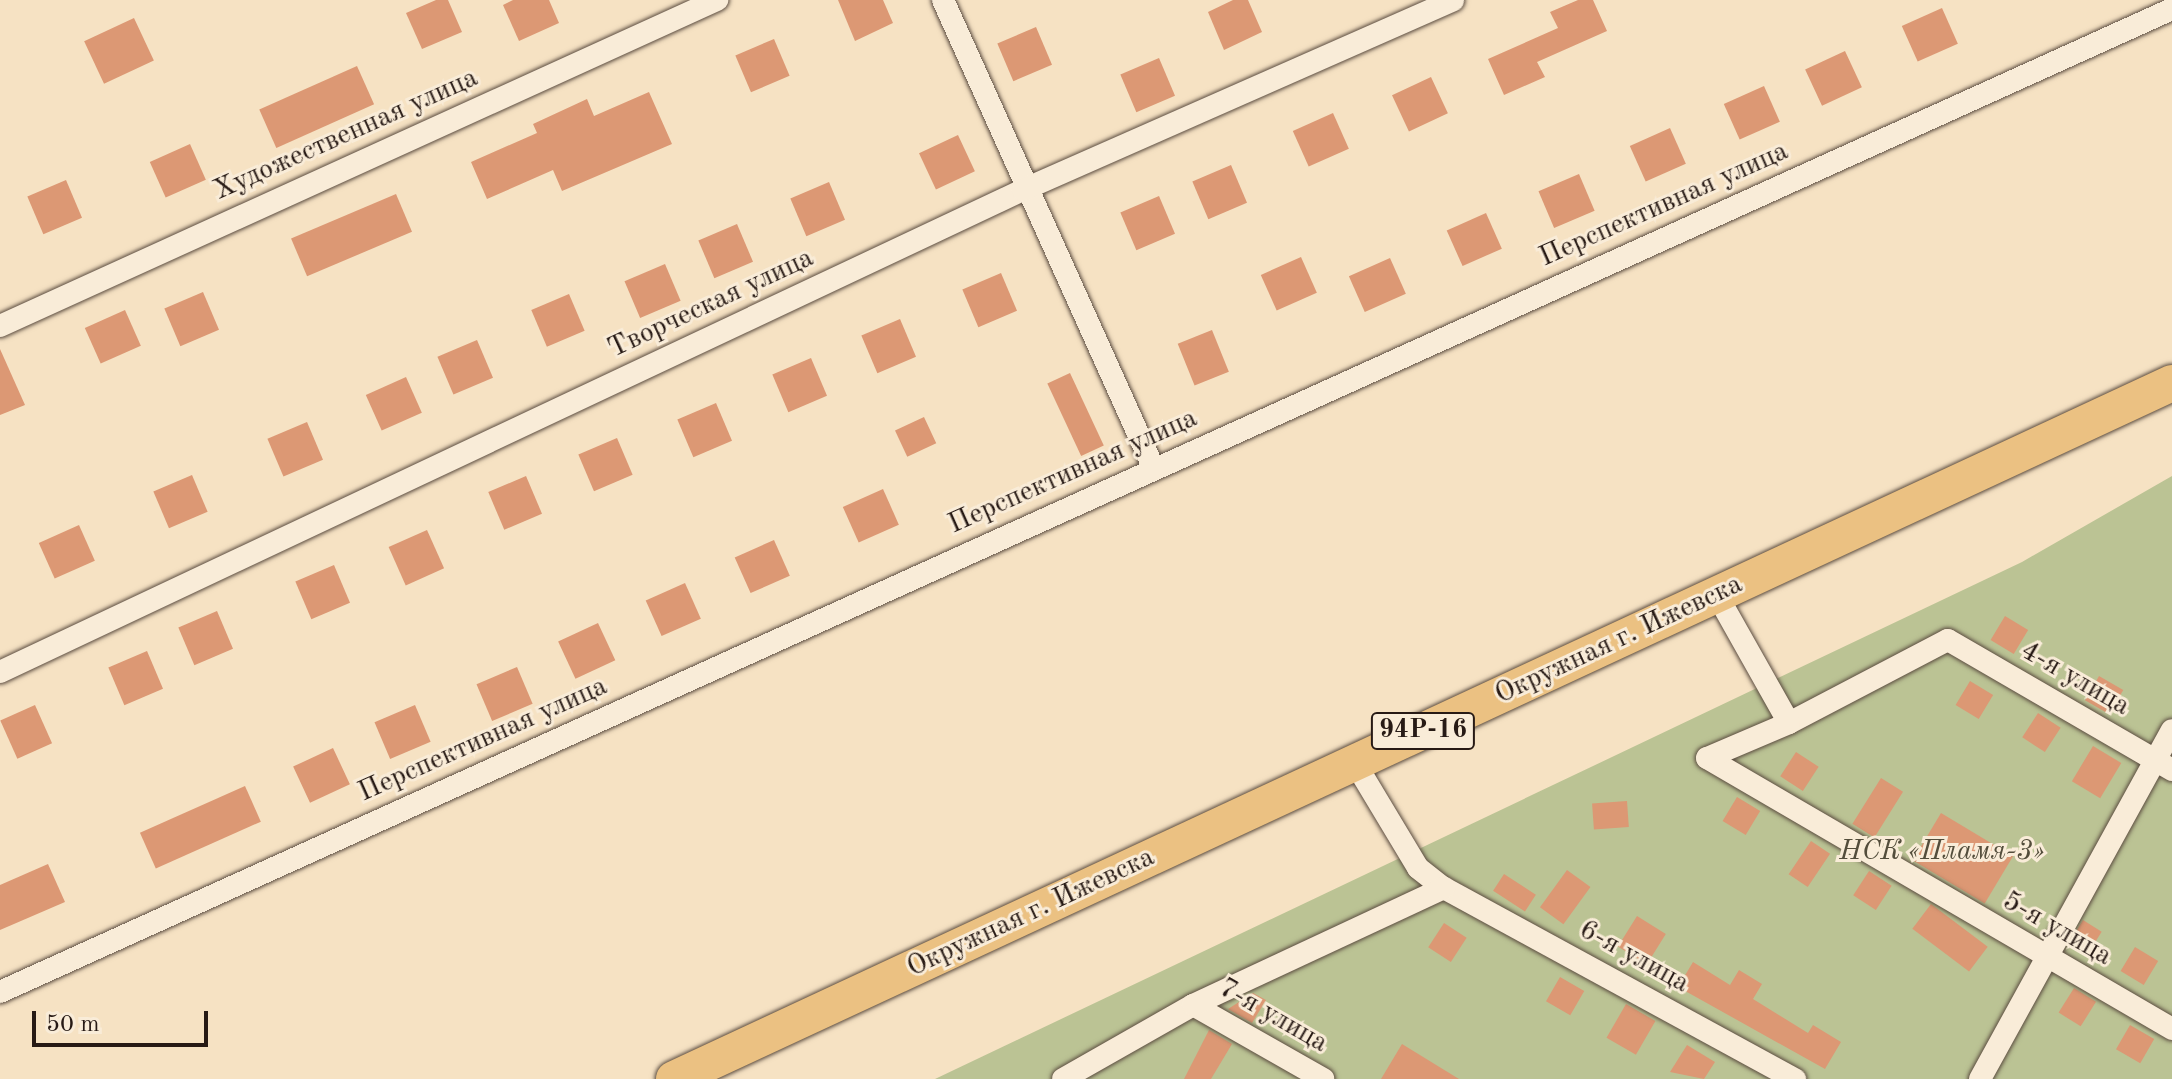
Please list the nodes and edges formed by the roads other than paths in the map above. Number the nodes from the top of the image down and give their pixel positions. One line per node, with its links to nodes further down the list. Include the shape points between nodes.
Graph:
1 (717, 0): 6 (street, Художественная улица)
2 (943, 0): 5 (street)
3 (1453, 0): 5 (street, Творческая улица)
4 (2172, 9): 8 (street, Перспективная улица)
5 (1023, 190): 8 (street); 10 (street, Творческая улица)
6 (0, 326)
7 (2172, 383): 9 (main road, Окружная г. Ижевска / 94Р-16)
8 (1154, 469): 17 (street, Перспективная улица)
9 (1717, 595): 11 (street); 13 (main road, Окружная г. Ижевска / 94Р-16)
10 (0, 672)
11 (1789, 723): 14 (street, 4-я улица, via 1948,640); 16 (street, 5-я улица, via 1707,758)
12 (2172, 730): 14 (street)
13 (1355, 763): 15 (street, 6-я улица, via 1418,868); 20 (main road, Окружная г. Ижевска / 94Р-16)
14 (2163, 765): 16 (street)
15 (1444, 888): 18 (street); 23 (street, 6-я улица)
16 (2045, 958): 19 (street, 5-я улица); 24 (street)
17 (0, 992)
18 (1193, 1005): 21 (street); 22 (street, 7-я улица)
19 (2172, 1029)
20 (674, 1079)
21 (1063, 1079)
22 (1323, 1079)
23 (1795, 1079)
24 (1980, 1079)

